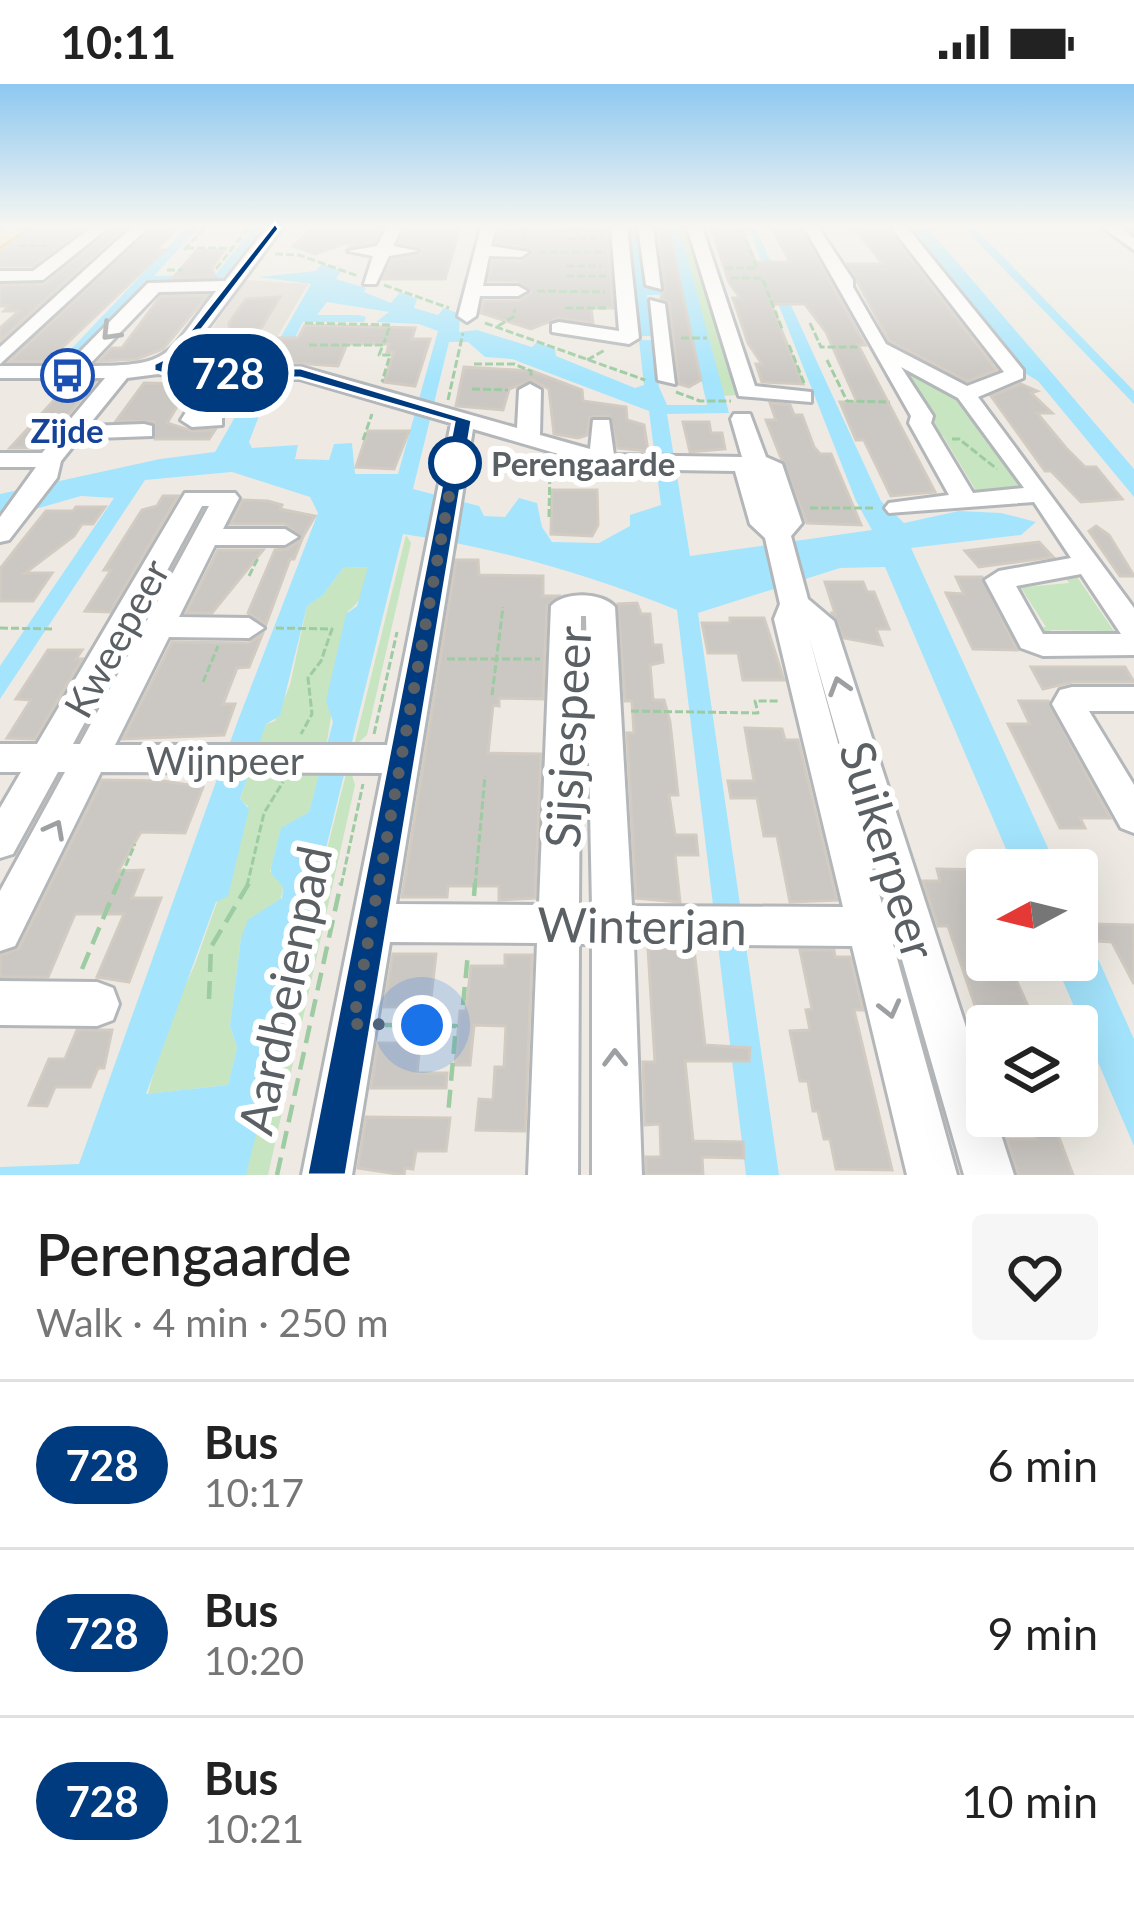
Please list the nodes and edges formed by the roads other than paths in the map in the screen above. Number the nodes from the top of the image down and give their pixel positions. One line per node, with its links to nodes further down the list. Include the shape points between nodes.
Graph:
1 (86, 278): 13 (street)
2 (236, 278): 11 (street)
3 (475, 278): 9 (street)
4 (629, 278): 16 (street)
5 (639, 278): 16 (street, via 655,294)
6 (710, 278): 25 (street, via 746,392)
7 (841, 278): 17 (street)
8 (939, 278): 24 (street, via 1016,374)
9 (471, 291): 10 (street); 14 (street)
10 (528, 291)
11 (225, 293): 19 (street, via 233,301); 20 (street, one-way to 20, via 154,287)
12 (0, 294): 13 (street)
13 (69, 294): 18 (street)
14 (467, 316)
15 (558, 338): 16 (street, via 585,328)
16 (645, 338): 22 (street)
17 (883, 350): 24 (street); 38 (street)
18 (1, 368): 20 (street)
19 (150, 371): 20 (street); 21 (street); 30 (street); 36 (street)
20 (69, 372)
21 (221, 373): 27 (street, via 301,373); 28 (street, via 192,420)
22 (668, 384)
23 (530, 390): 32 (street)
24 (966, 394): 37 (street)
25 (803, 397)
26 (734, 410): 35 (street, Suikerpeer)
27 (449, 416): 32 (street); 54 (street, via 450,494 406,658)
28 (214, 420)
29 (601, 425): 33 (street)
30 (96, 431): 31 (street); 36 (street, via 74,459)
31 (144, 431)
32 (528, 438): 33 (street)
33 (602, 459): 35 (street)
34 (0, 460): 36 (street)
35 (751, 464): 45 (street, Suikerpeer, via 763,524 781,522)
36 (46, 471): 40 (street)
37 (1040, 494): 38 (street); 44 (street)
38 (965, 501): 39 (street)
39 (898, 508)
40 (3, 532): 43 (street)
41 (206, 537): 42 (street, Kweepeer); 46 (street, Kweepeer); 52 (street, Kweepeer, via 226,498 194,498)
42 (285, 537)
43 (0, 552)
44 (1089, 564): 48 (street); 49 (street, via 999,580 1032,641)
45 (795, 604): 60 (street, Suikerpeer, via 789,619 811,702); 60 (street, Suikerpeer, one-way to 45, via 885,838 819,620)
46 (160, 627): 47 (street, Kweepeer); 53 (street, Kweepeer)
47 (249, 628)
48 (1134, 630)
49 (1134, 644)
50 (1134, 699): 55 (street, via 1068,704)
51 (0, 758): 52 (street, Wijnpeer)
52 (49, 759): 53 (street, Wijnpeer); 56 (street, Kweepeer)
53 (93, 759): 54 (street, Wijnpeer); 61 (street, Kweepeer, one-way to 53)
54 (332, 760): 57 (street)
55 (1134, 817)
56 (0, 842)
57 (371, 923): 58 (street, Winterjan); 64 (street)
58 (560, 924): 59 (street, Winterjan); 59 (street, Sijsjespeer, via 566,605 600,608); 65 (street, Sijsjespeer)
59 (614, 925): 60 (street, Winterjan); 66 (street, Sijsjespeer, one-way to 59)
60 (891, 927): 67 (street, Suikerpeer, one-way to 67); 68 (street, Suikerpeer)
61 (0, 932)
62 (0, 1003): 63 (street)
63 (82, 1004)
64 (327, 1175)
65 (553, 1175)
66 (617, 1175)
67 (932, 1175)
68 (989, 1175)

